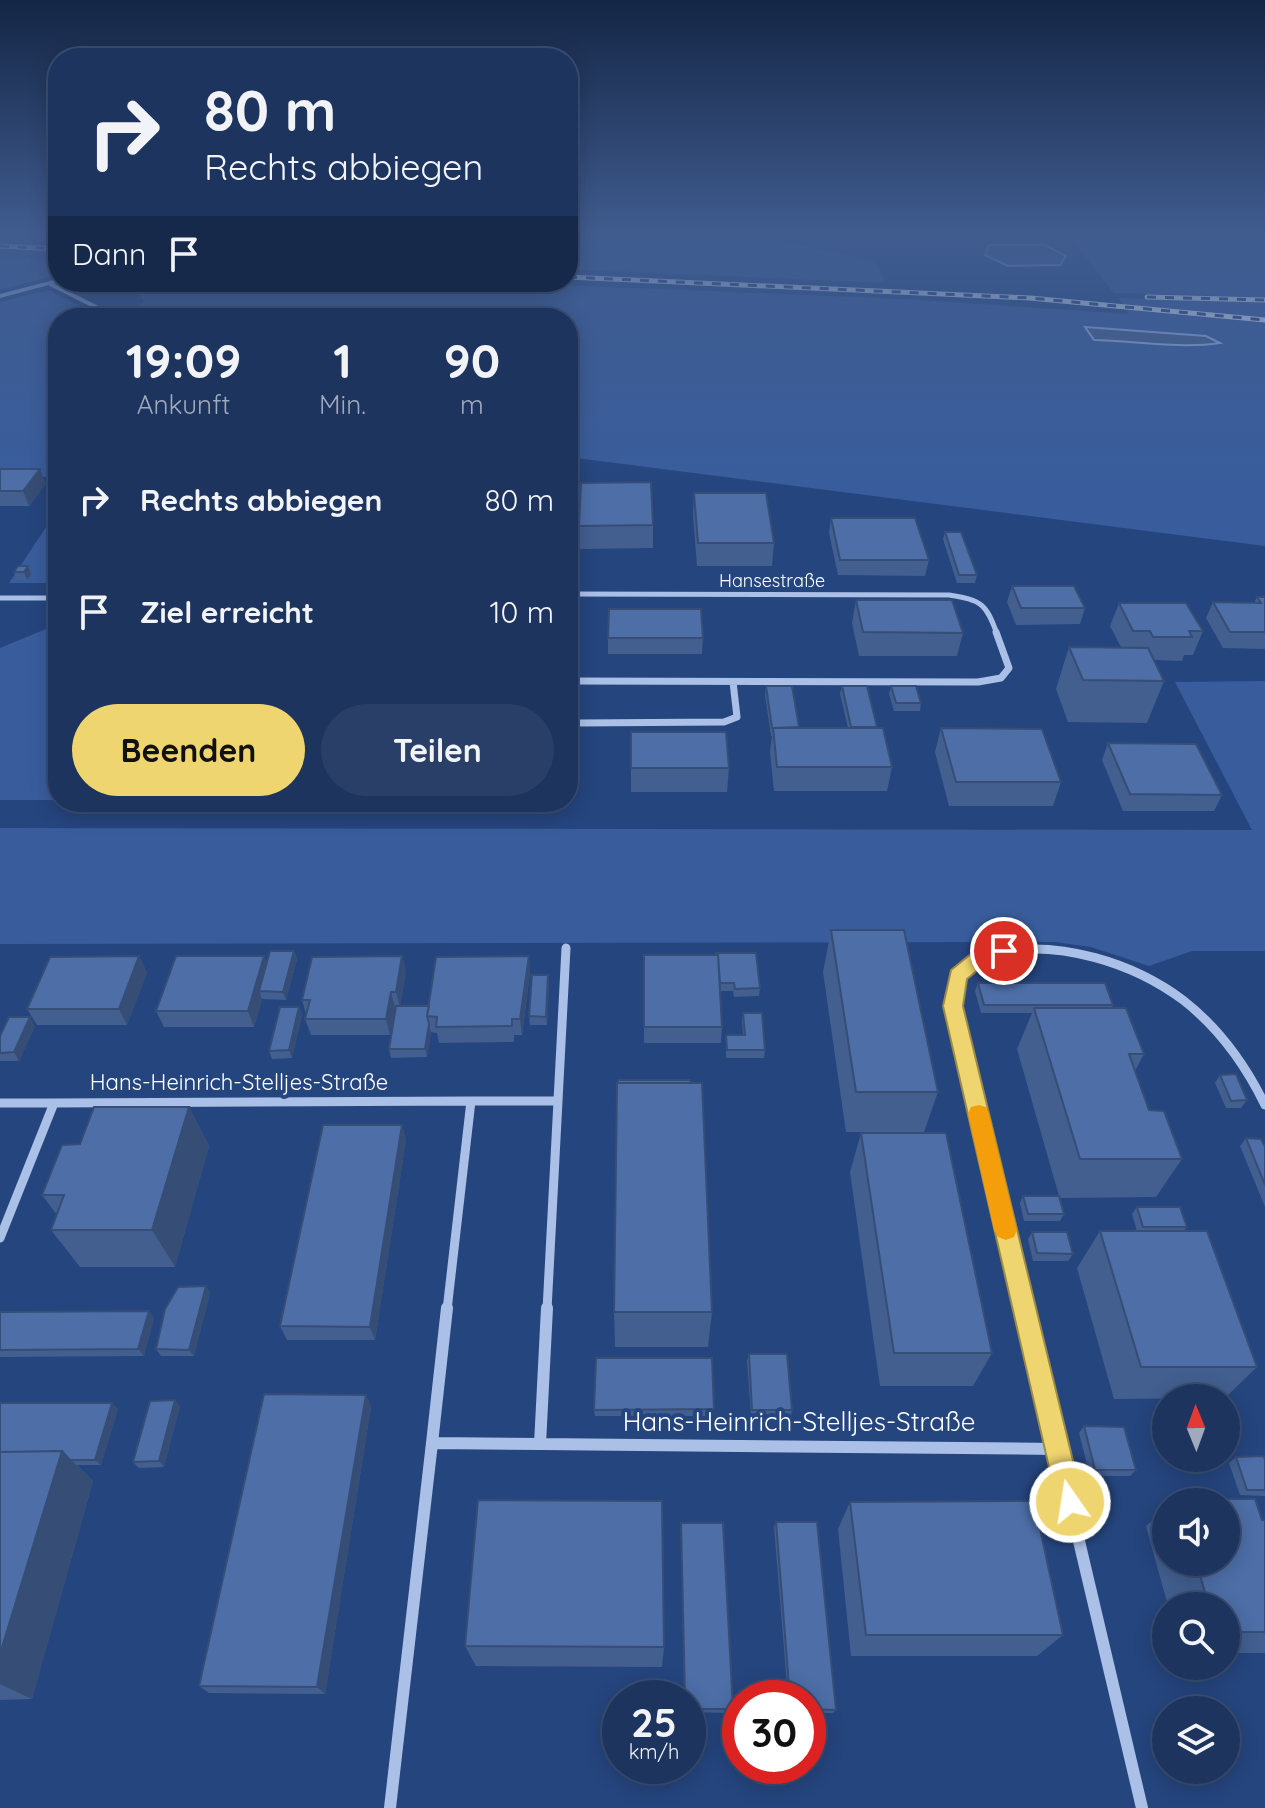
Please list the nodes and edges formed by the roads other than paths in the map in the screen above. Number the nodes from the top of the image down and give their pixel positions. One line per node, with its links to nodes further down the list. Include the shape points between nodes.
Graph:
1 (578, 594): 5 (street, Hansestraße, via 975,599 989,611 1009,668 1001,678 978,682)
2 (0, 598): 3 (street)
3 (48, 598)
4 (578, 681): 5 (street)
5 (733, 682): 6 (street, via 737,717 724,722)
6 (578, 723)
7 (566, 948): 9 (street)
8 (471, 1101): 9 (street, Hans-Heinrich-Stelljes-Straße); 11 (street, Hans-Heinrich-Stelljes-Straße); 14 (street)
9 (558, 1101): 15 (street)
10 (0, 1103): 11 (street, Hans-Heinrich-Stelljes-Straße)
11 (54, 1103): 13 (street)
12 (1265, 1105): 16 (street, via 1238,1056 1201,1015 1121,966 1075,953 1025,949 984,954 958,975 953,1006)
13 (0, 1238)
14 (430, 1443): 15 (street, Hans-Heinrich-Stelljes-Straße); 17 (street)
15 (540, 1444): 16 (street, Hans-Heinrich-Stelljes-Straße)
16 (1057, 1449): 18 (street)
17 (390, 1808)
18 (1142, 1808)

